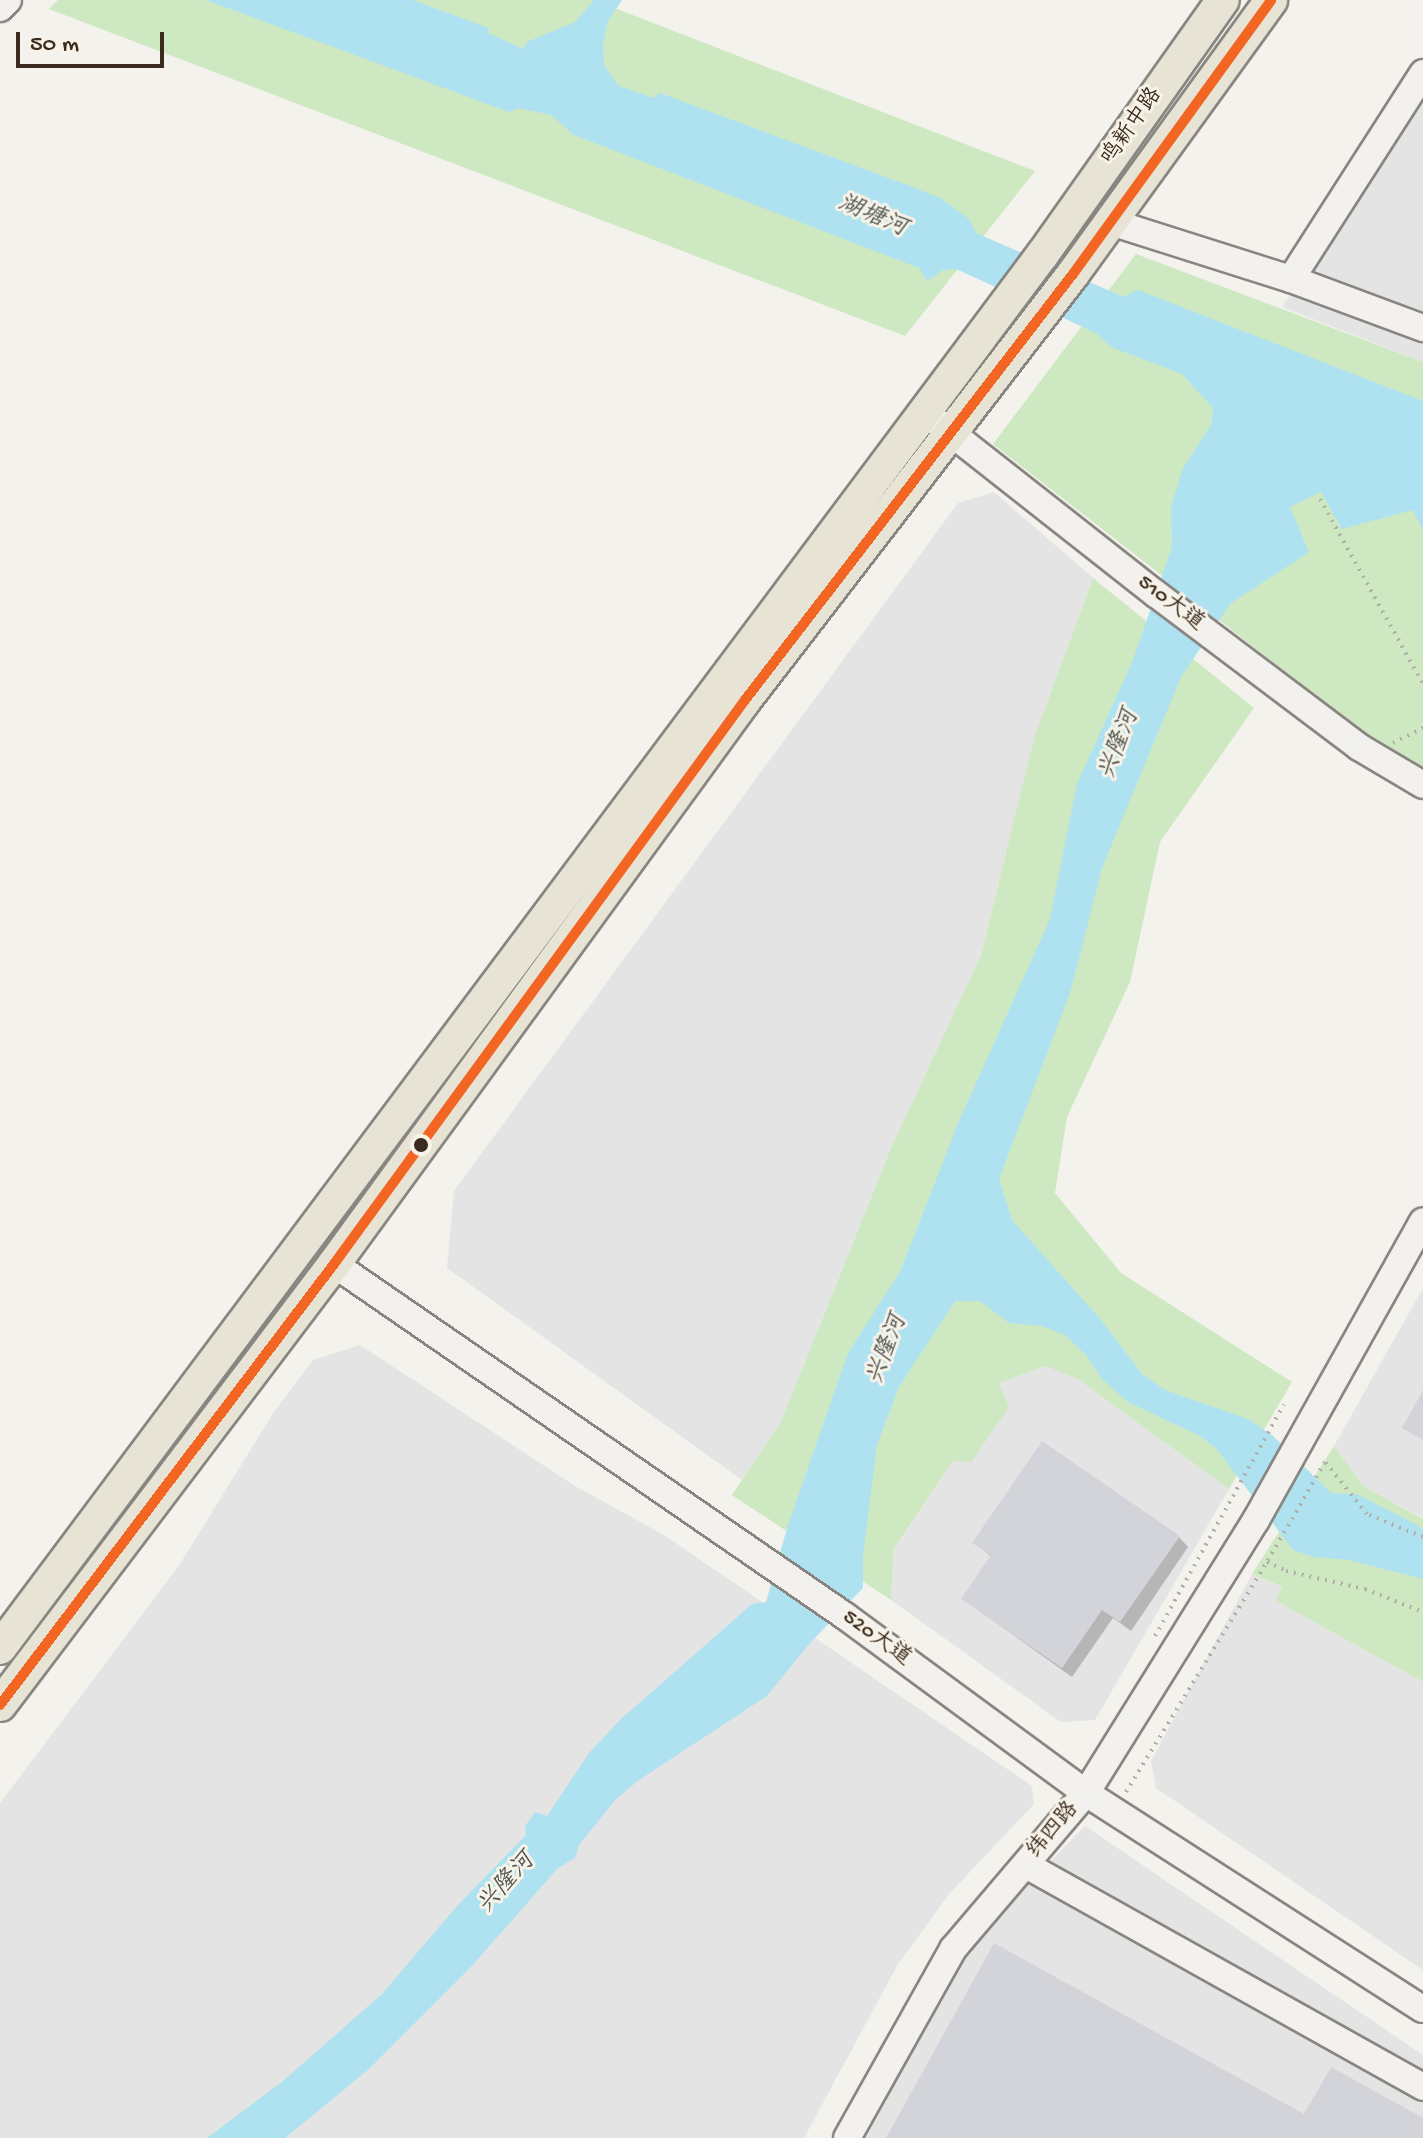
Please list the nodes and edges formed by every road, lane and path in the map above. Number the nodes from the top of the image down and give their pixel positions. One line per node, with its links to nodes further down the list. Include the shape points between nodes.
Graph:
1 (8, 0): 4 (street)
2 (1223, 0): 9 (main road, 鸣新中路)
3 (1271, 0): 6 (main road, 鸣新中路)
4 (0, 8)
5 (1423, 73): 7 (street)
6 (1111, 222): 7 (street); 10 (main road, 鸣新中路)
7 (1291, 279): 8 (street)
8 (1423, 328)
9 (924, 412): 10 (street, 510大道); 23 (main road, 鸣新中路)
10 (951, 433): 15 (street, 510大道, via 1359,747); 17 (main road, 鸣新中路, via 745,700)
11 (1320, 499): 12 (path)
12 (1423, 684)
13 (1423, 728): 14 (path)
14 (1386, 746)
15 (1423, 785)
16 (1423, 1221): 26 (street, 纬四路, via 1256,1520)
17 (334, 1264): 24 (main road, 鸣新中路); 26 (street, 520大道, via 845,1616)
18 (1284, 1404): 19 (path)
19 (1227, 1508)
20 (1423, 1537): 21 (path, via 1367,1514 1325,1462)
21 (1267, 1562): 22 (path, via 1365,1589); 25 (path)
22 (1423, 1612)
23 (0, 1648)
24 (0, 1705)
25 (1126, 1792)
26 (1086, 1793): 27 (street, 纬四路); 28 (street, 520大道)
27 (1026, 1865): 29 (street); 30 (street, 纬四路, via 953,1949)
28 (1423, 2009)
29 (1423, 2087)
30 (847, 2138)

